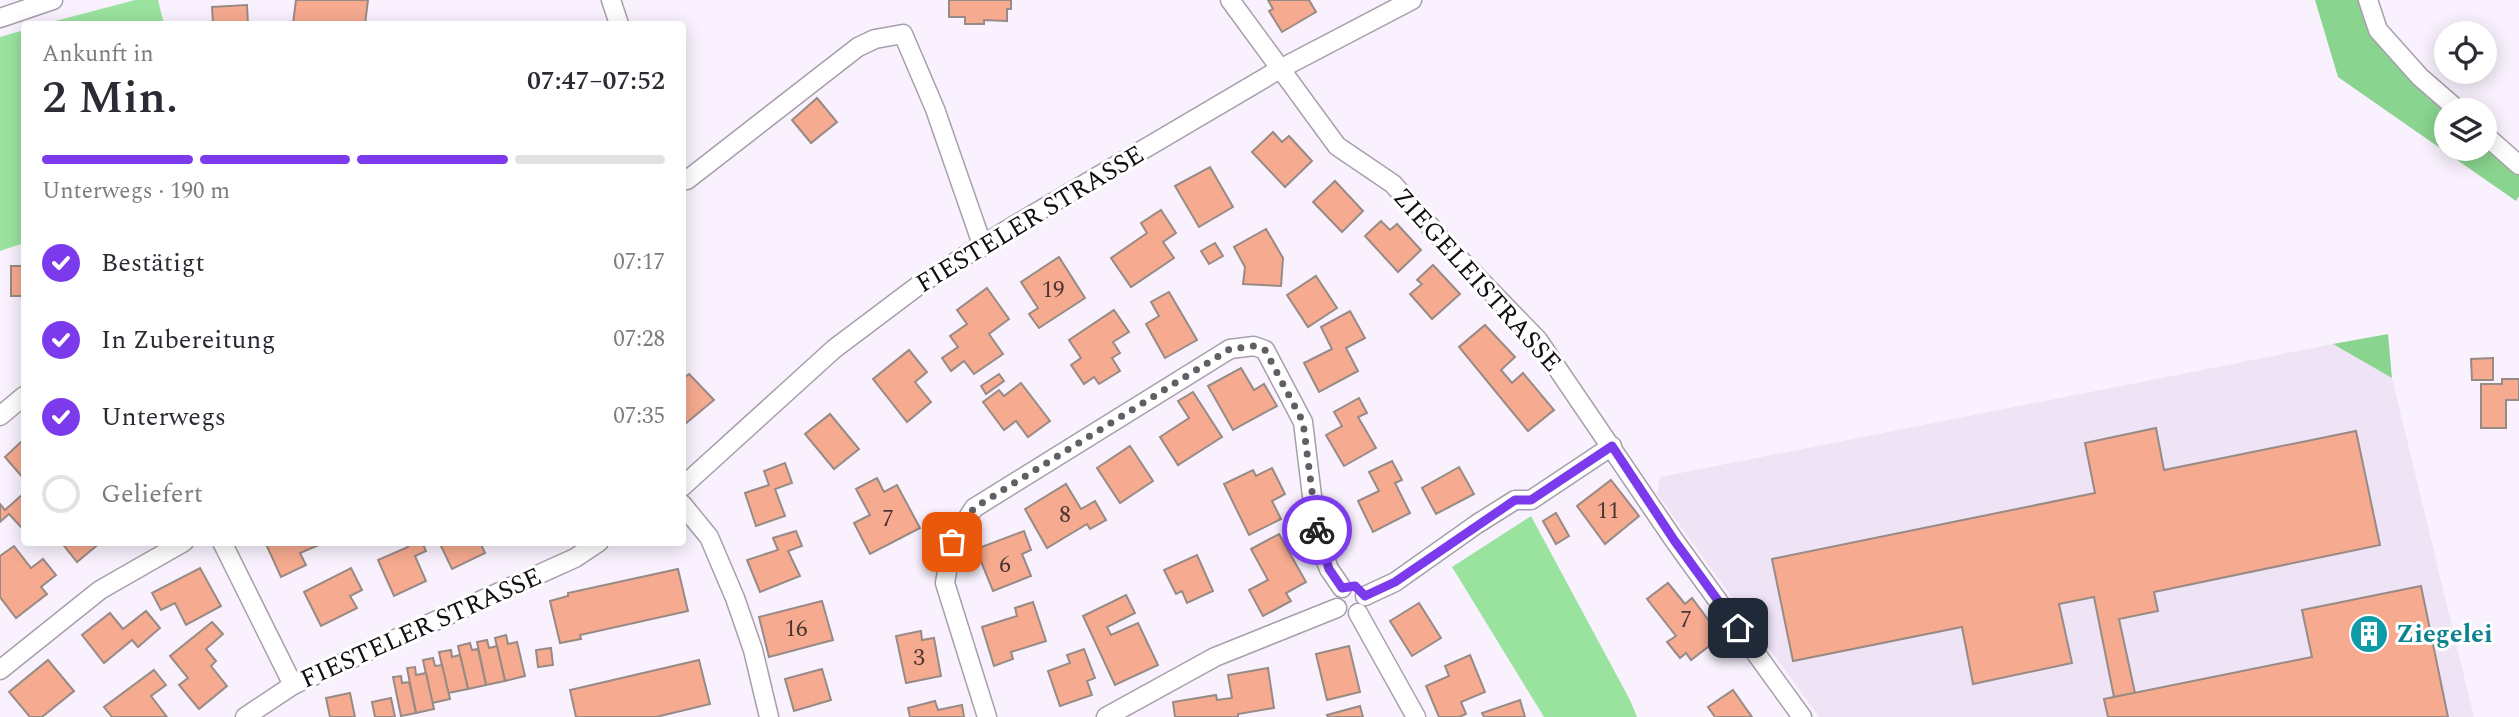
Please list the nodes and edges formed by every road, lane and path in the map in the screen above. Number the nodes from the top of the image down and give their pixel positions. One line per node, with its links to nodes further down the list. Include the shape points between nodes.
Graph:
1 (53, 0): 6 (street)
2 (611, 0): 7 (street)
3 (1230, 0): 8 (street, ZIEGELEISTRASSE)
4 (1412, 0): 8 (street, FIESTELER STRASSE)
5 (2368, 0): 9 (street, via 2378,30)
6 (0, 18)
7 (618, 21)
8 (1280, 69): 13 (street, FIESTELER STRASSE); 16 (street, ZIEGELEISTRASSE, via 1337,146 1393,184 1538,340)
9 (2444, 98)
10 (2497, 146): 11 (street)
11 (2519, 165)
12 (686, 180): 13 (street, via 858,47 904,34)
13 (983, 247): 17 (street, FIESTELER STRASSE, via 923,282 834,349)
14 (21, 398): 15 (street)
15 (0, 416)
16 (1612, 446): 23 (street, via 1531,500 1515,500 1395,582); 33 (street, ZIEGELEISTRASSE)
17 (686, 483)
18 (686, 509): 29 (street, via 709,537 735,598)
19 (177, 546): 26 (street, via 100,590)
20 (224, 546): 27 (street)
21 (593, 546): 27 (street, FIESTELER STRASSE)
22 (1342, 588): 23 (street, via 1355,586); 24 (street, via 1335,599); 30 (street, via 1329,569 1318,534 1303,422 1265,350 1254,346 1230,349 974,508 952,542 945,583)
23 (1365, 596): 25 (street, via 1364,608)
24 (1337, 608): 25 (street, via 1349,615); 31 (street, via 1215,657)
25 (1358, 613): 32 (street)
26 (0, 670)
27 (293, 685): 28 (street, FIESTELER STRASSE)
28 (246, 717)
29 (768, 717)
30 (986, 717)
31 (1106, 717)
32 (1416, 717)
33 (1802, 717)

